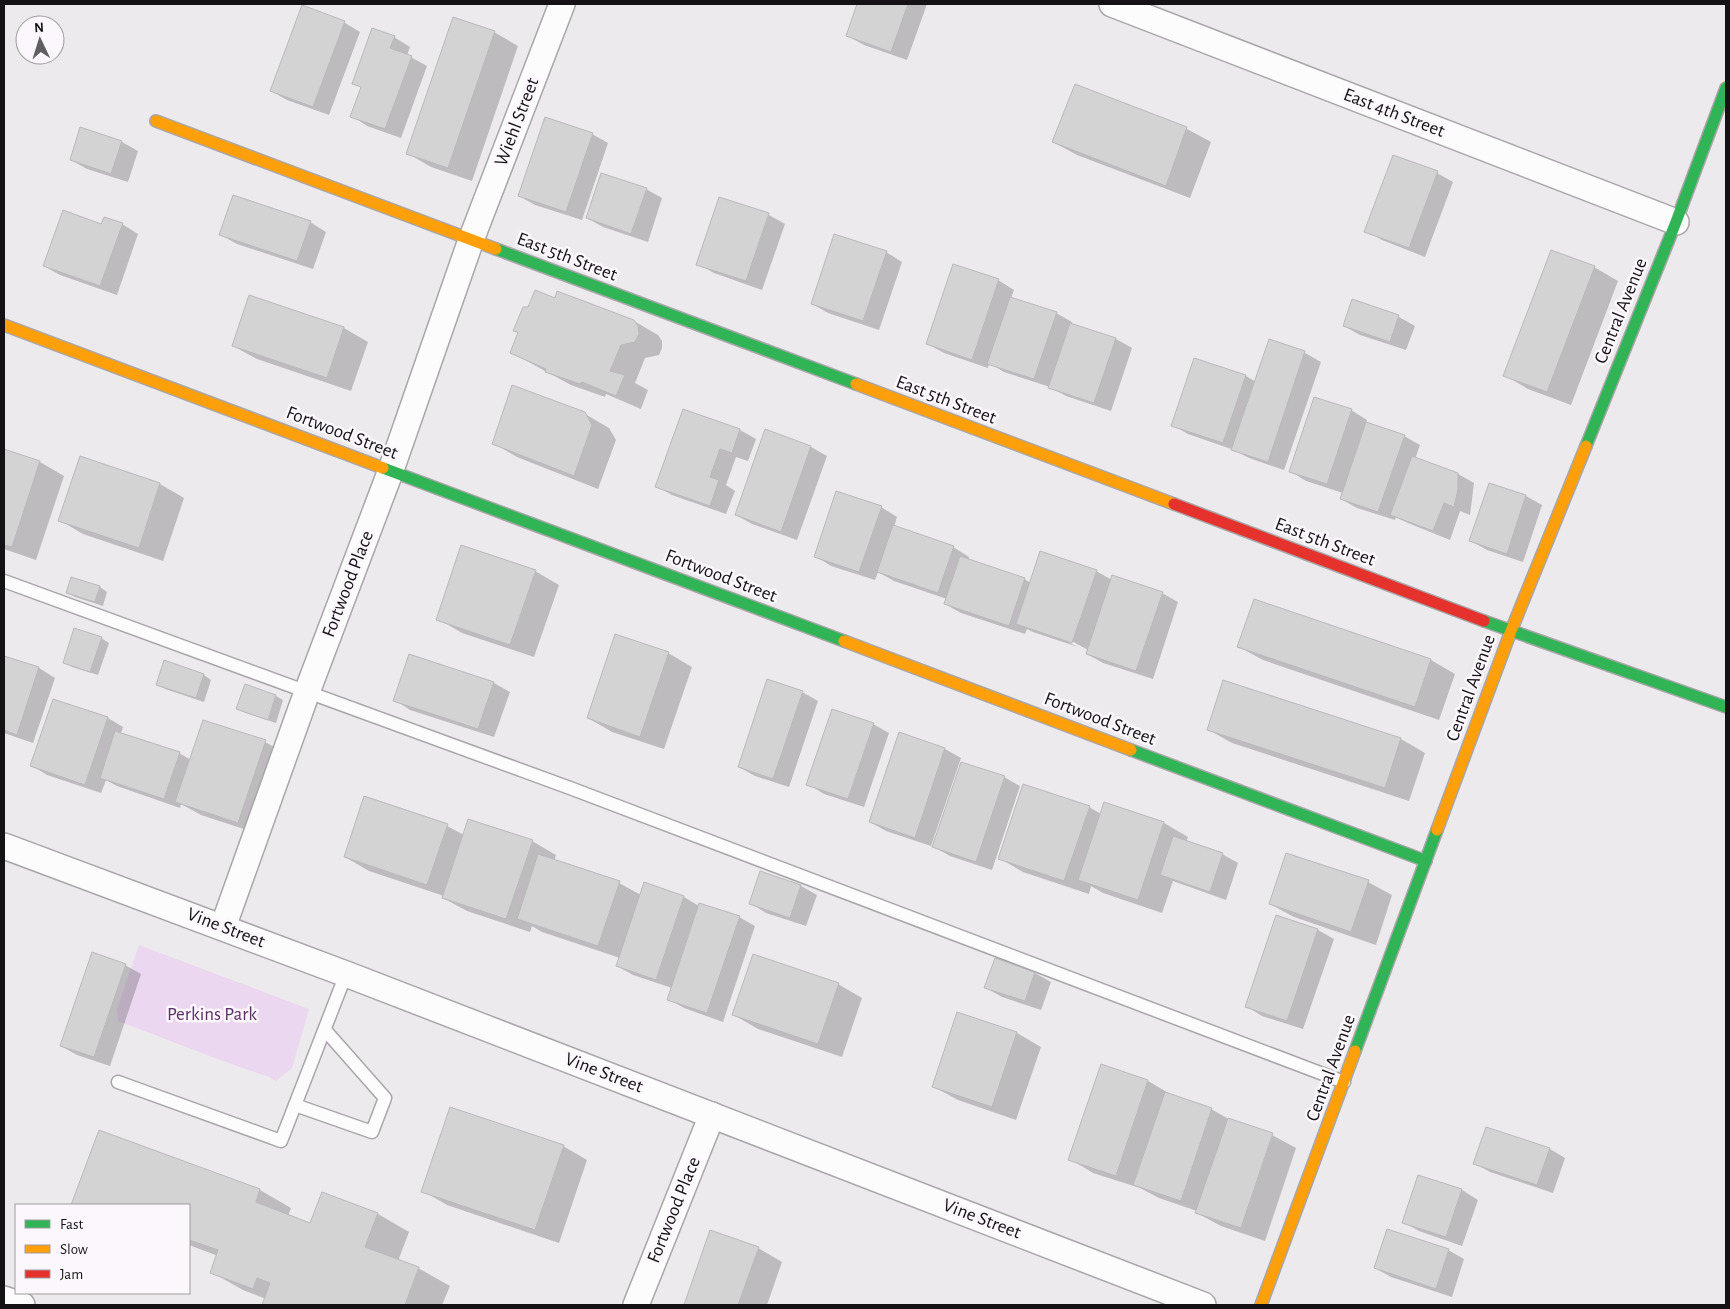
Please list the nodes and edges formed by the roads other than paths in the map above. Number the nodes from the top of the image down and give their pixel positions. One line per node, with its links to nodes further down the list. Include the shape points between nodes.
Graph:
1 (562, 4): 6 (street, Wiehl Street)
2 (1112, 4): 5 (street, East 4th Street)
3 (1726, 88): 5 (street, Central Avenue)
4 (156, 121): 6 (street, East 5th Street)
5 (1676, 222): 10 (street, Central Avenue)
6 (471, 240): 8 (street, Fortwood Place); 10 (street, East 5th Street)
7 (4, 326): 8 (street, Fortwood Street)
8 (392, 470): 11 (street, Fortwood Place); 14 (street, Fortwood Street)
9 (4, 581): 11 (lane)
10 (1511, 631): 12 (street, East 5th Street); 14 (street, Central Avenue)
11 (307, 692): 15 (street, Fortwood Place); 19 (lane, via 570,788)
12 (1726, 707)
13 (4, 846): 15 (street, Vine Street)
14 (1426, 861): 19 (street, Central Avenue)
15 (223, 927): 16 (street, Vine Street)
16 (346, 974): 17 (lane); 21 (street, Vine Street)
17 (324, 1030): 20 (lane); 20 (lane, via 385,1098 372,1132)
18 (118, 1082): 20 (lane, via 281,1141)
19 (1344, 1082): 26 (street, Central Avenue)
20 (295, 1105)
21 (712, 1115): 24 (street, Fortwood Place); 25 (street, Vine Street)
22 (4, 1299): 23 (street)
23 (22, 1305)
24 (636, 1305)
25 (1203, 1305)
26 (1261, 1305)

